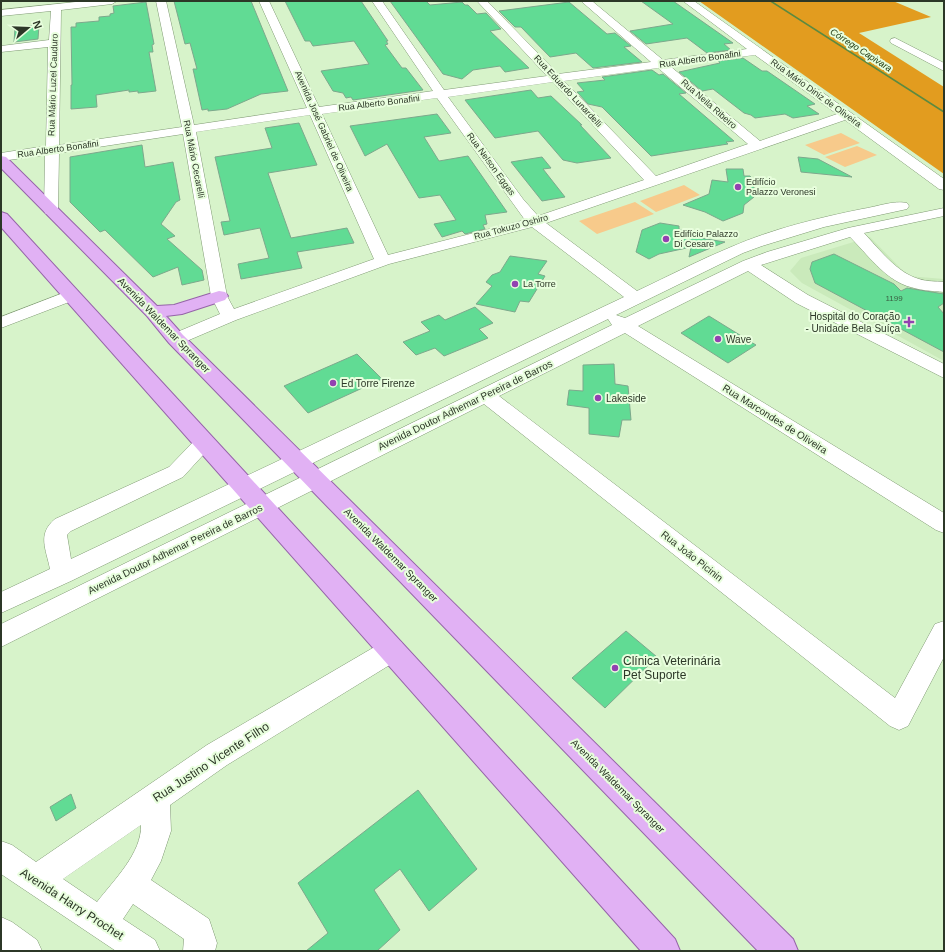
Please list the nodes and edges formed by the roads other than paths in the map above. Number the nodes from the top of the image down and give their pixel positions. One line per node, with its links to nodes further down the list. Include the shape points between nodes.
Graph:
1 (112, 1): 8 (street)
2 (160, 1): 23 (street, Rua Mário Cecarelli)
3 (264, 1): 21 (street, Avenida José Gabriel de Oliveira)
4 (377, 1): 20 (street, Rua Nelson Eggas)
5 (482, 1): 19 (street, Rua Eduardo Lunardelli)
6 (586, 1): 17 (street, Rua Neila Ribeiro)
7 (688, 1): 14 (street, Rua Mário Diniz de Oliveira)
8 (54, 4): 9 (street); 10 (street); 12 (street, Rua Mário Luzel Cauduro)
9 (1, 6)
10 (1, 13)
11 (896, 41): 16 (street)
12 (54, 42): 13 (street); 25 (street, Rua Mário Luzel Cauduro)
13 (1, 48)
14 (757, 51): 17 (street, Rua Alberto Bonafini); 22 (street, Rua Mário Diniz de Oliveira)
15 (944, 54): 16 (street)
16 (925, 57): 18 (street)
17 (663, 64): 19 (street, Rua Alberto Bonafini); 24 (street, Rua Neila Ribeiro)
18 (944, 68)
19 (556, 78): 20 (street, Rua Alberto Bonafini); 27 (street, Rua Eduardo Lunardelli)
20 (441, 95): 21 (street, Rua Alberto Bonafini); 33 (street, Rua Nelson Eggas)
21 (315, 111): 23 (street, Rua Alberto Bonafini); 35 (street, Avenida José Gabriel de Oliveira)
22 (847, 115): 24 (street, Rua Tokuzo Oshiro); 28 (street, Rua Mário Diniz de Oliveira)
23 (189, 130): 25 (street, Rua Alberto Bonafini); 39 (street, Rua Mário Cecarelli)
24 (758, 146): 27 (street, Rua Tokuzo Oshiro)
25 (52, 149): 26 (street, Rua Alberto Bonafini); 30 (street, Rua Mário Luzel Cauduro)
26 (1, 159): 30 (main road, Avenida Waldemar Spranger)
27 (654, 182): 33 (street, Rua Tokuzo Oshiro)
28 (944, 186)
29 (944, 199): 40 (street, Avenida Doutor Adhemar Pereira de Barros, via 858,214 757,242)
30 (51, 211): 41 (main road, Avenida Waldemar Spranger)
31 (944, 212): 34 (street, Avenida Doutor Adhemar Pereira de Barros)
32 (1, 217): 38 (main road)
33 (535, 222): 35 (street, Rua Tokuzo Oshiro); 40 (street, Rua Nelson Eggas)
34 (852, 231): 36 (street, Avenida Doutor Adhemar Pereira de Barros); 37 (street, via 899,275 917,283)
35 (383, 261): 43 (street, Rua Tokuzo Oshiro)
36 (749, 264): 45 (street, Avenida Doutor Adhemar Pereira de Barros); 47 (street, via 802,299)
37 (944, 287)
38 (71, 295): 44 (street); 49 (main road)
39 (219, 296): 41 (main road, via 176,310); 43 (street, Rua Mário Cecarelli)
40 (636, 298): 42 (street, Avenida Doutor Adhemar Pereira de Barros)
41 (153, 312): 46 (main road, Avenida Waldemar Spranger)
42 (606, 312): 45 (street, Rua Marcondes de Oliveira); 50 (street, Avenida Doutor Adhemar Pereira de Barros)
43 (230, 316): 46 (street, Rua Tokuzo Oshiro)
44 (1, 323)
45 (625, 325): 48 (street, Avenida Doutor Adhemar Pereira de Barros); 52 (street, Rua Marcondes de Oliveira)
46 (176, 339): 50 (main road, Avenida Waldemar Spranger)
47 (944, 372)
48 (485, 395): 50 (street, Avenida Doutor Adhemar Pereira de Barros); 55 (street, Rua João Picinin, via 899,717)
49 (204, 443): 51 (main road); 53 (street, via 176,472 56,531 55,539)
50 (307, 470): 51 (street, Avenida Doutor Adhemar Pereira de Barros); 66 (main road, Avenida Waldemar Spranger)
51 (253, 497): 53 (street, Avenida Doutor Adhemar Pereira de Barros); 56 (street, Avenida Doutor Adhemar Pereira de Barros); 57 (main road)
52 (944, 524)
53 (63, 574): 54 (street, Avenida Doutor Adhemar Pereira de Barros)
54 (1, 603)
55 (944, 632)
56 (1, 636)
57 (392, 650): 58 (street, Rua Justino Vicente Filho, via 217,755); 65 (main road)
58 (155, 798): 60 (street, Rua Justino Vicente Filho); 61 (street, via 156,831 146,861)
59 (1, 856): 60 (street, Avenida Harry Prochet)
60 (36, 880): 62 (street, Avenida Harry Prochet)
61 (130, 884): 62 (street); 64 (street, via 198,930 201,943)
62 (101, 923): 63 (street, Avenida Harry Prochet)
63 (144, 951)
64 (199, 951)
65 (663, 951)
66 (781, 951)

